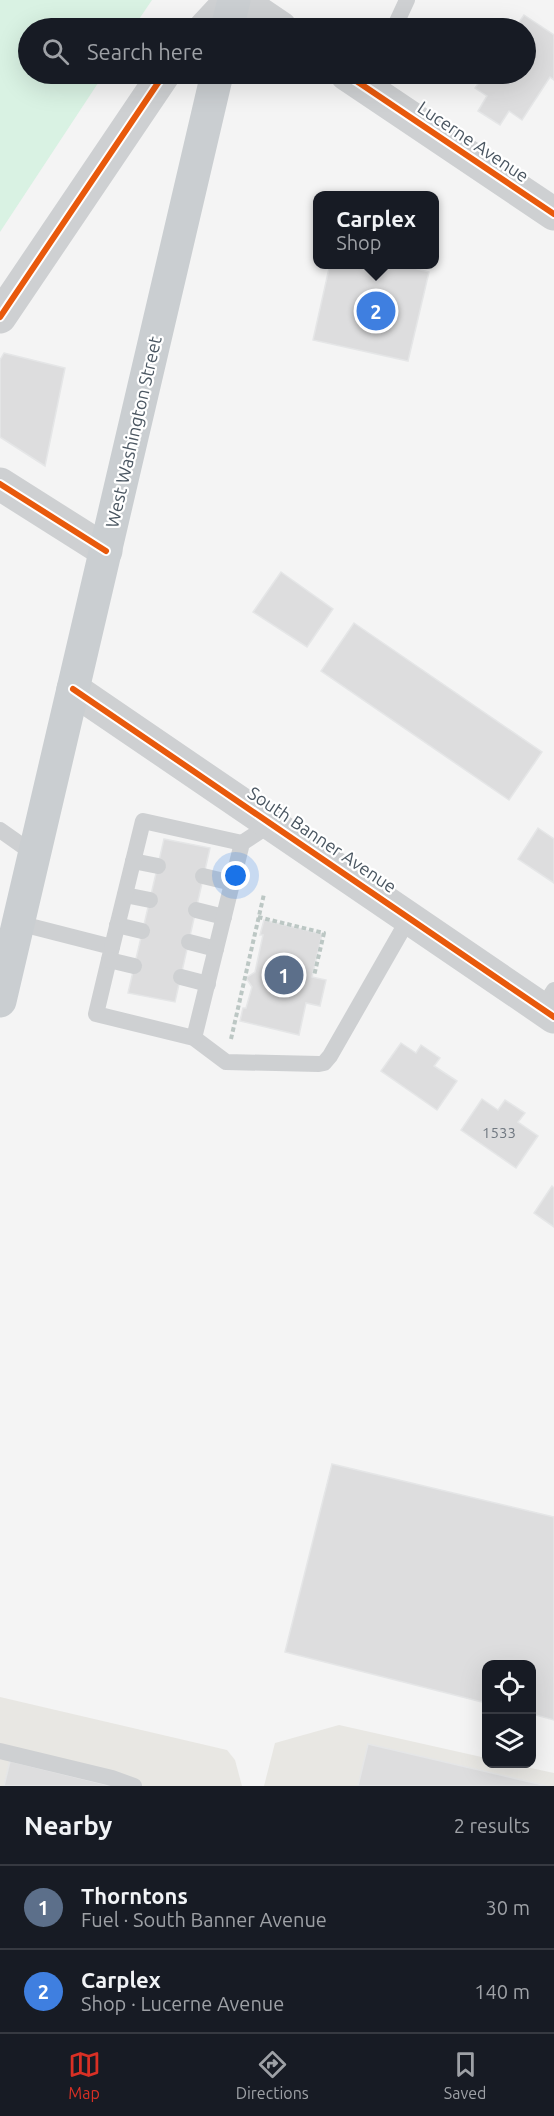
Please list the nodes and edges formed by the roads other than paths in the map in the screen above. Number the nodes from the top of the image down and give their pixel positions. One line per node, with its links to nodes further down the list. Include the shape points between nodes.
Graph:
1 (232, 0): 4 (street); 5 (main road)
2 (240, 0): 6 (street)
3 (407, 0): 7 (lane)
4 (215, 18)
5 (229, 18)
6 (266, 18)
7 (399, 18)
8 (157, 84): 12 (street)
9 (215, 84): 14 (main road, West Washington Street)
10 (370, 84): 11 (street, Lucerne Avenue)
11 (554, 214)
12 (0, 317)
13 (0, 484): 14 (street)
14 (106, 551): 15 (main road, West Washington Street)
15 (73, 689): 16 (street, South Banner Avenue); 19 (main road, West Washington Street)
16 (271, 824): 18 (lane); 28 (street, South Banner Avenue)
17 (0, 830): 19 (lane)
18 (242, 843): 20 (lane, via 143,821); 23 (lane)
19 (34, 854): 29 (main road, West Washington Street)
20 (133, 861): 21 (lane); 24 (lane)
21 (158, 866)
22 (203, 876): 23 (lane)
23 (232, 883): 27 (lane)
24 (125, 895): 25 (lane); 30 (lane)
25 (150, 900)
26 (196, 910): 27 (lane)
27 (224, 917): 33 (lane)
28 (409, 918): 39 (street, South Banner Avenue); 40 (lane, via 324,1063 226,1062)
29 (18, 923): 34 (lane); 38 (main road, West Washington Street)
30 (117, 926): 31 (lane); 34 (lane)
31 (142, 931)
32 (189, 942): 33 (lane)
33 (216, 949): 37 (lane)
34 (111, 953): 35 (lane); 40 (lane, via 96,1014)
35 (134, 966)
36 (181, 977): 37 (lane)
37 (208, 984): 40 (lane)
38 (0, 1001)
39 (550, 1005)
40 (194, 1038)
41 (0, 1751): 42 (lane)
42 (134, 1786)

